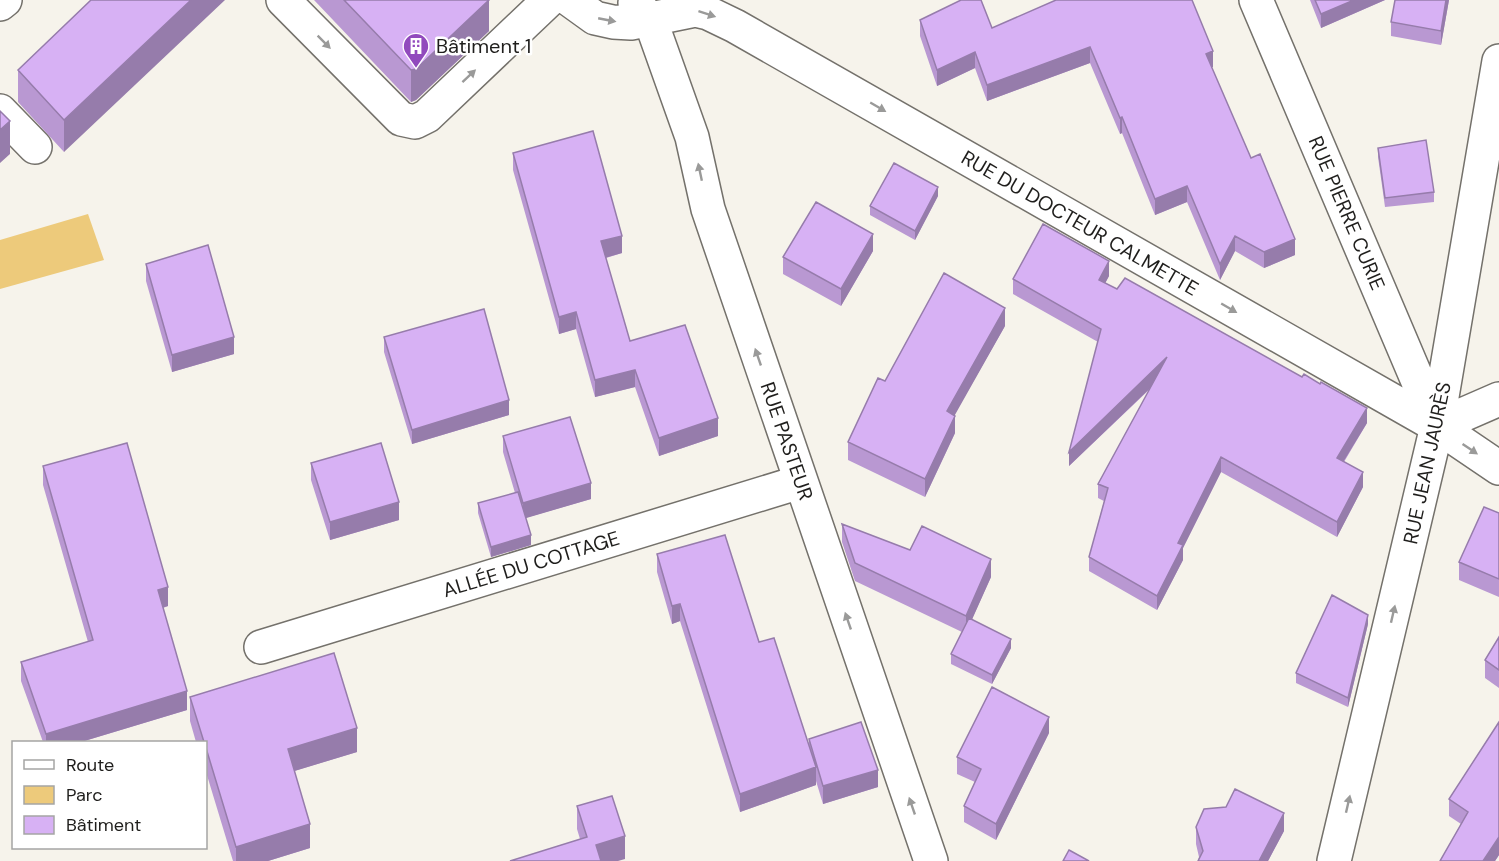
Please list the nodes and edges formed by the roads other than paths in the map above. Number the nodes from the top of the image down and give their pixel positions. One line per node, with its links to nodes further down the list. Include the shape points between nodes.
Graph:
1 (5, 0): 6 (street)
2 (283, 0): 3 (street, one-way to 3, via 401,119 416,123)
3 (549, 0)
4 (570, 0): 7 (street, one-way to 7, via 595,18 631,23)
5 (1256, 0): 12 (street, RUE PIERRE CURIE)
6 (0, 4)
7 (641, 10): 12 (street, RUE DU DOCTEUR CALMETTE, one-way to 12, via 695,10 735,26); 14 (street, RUE PASTEUR, one-way to 7, via 708,209 692,137)
8 (1499, 61): 12 (street, RUE JEAN JAURÈS)
9 (0, 111): 10 (street)
10 (35, 147)
11 (1499, 399): 12 (street)
12 (1437, 426): 13 (street, RUE DU DOCTEUR CALMETTE, one-way to 13); 17 (street, RUE JEAN JAURÈS, one-way to 12)
13 (1499, 468)
14 (800, 482): 15 (street, ALLÉE DU COTTAGE); 16 (street, RUE PASTEUR, one-way to 14)
15 (261, 647)
16 (931, 861)
17 (1334, 861)

